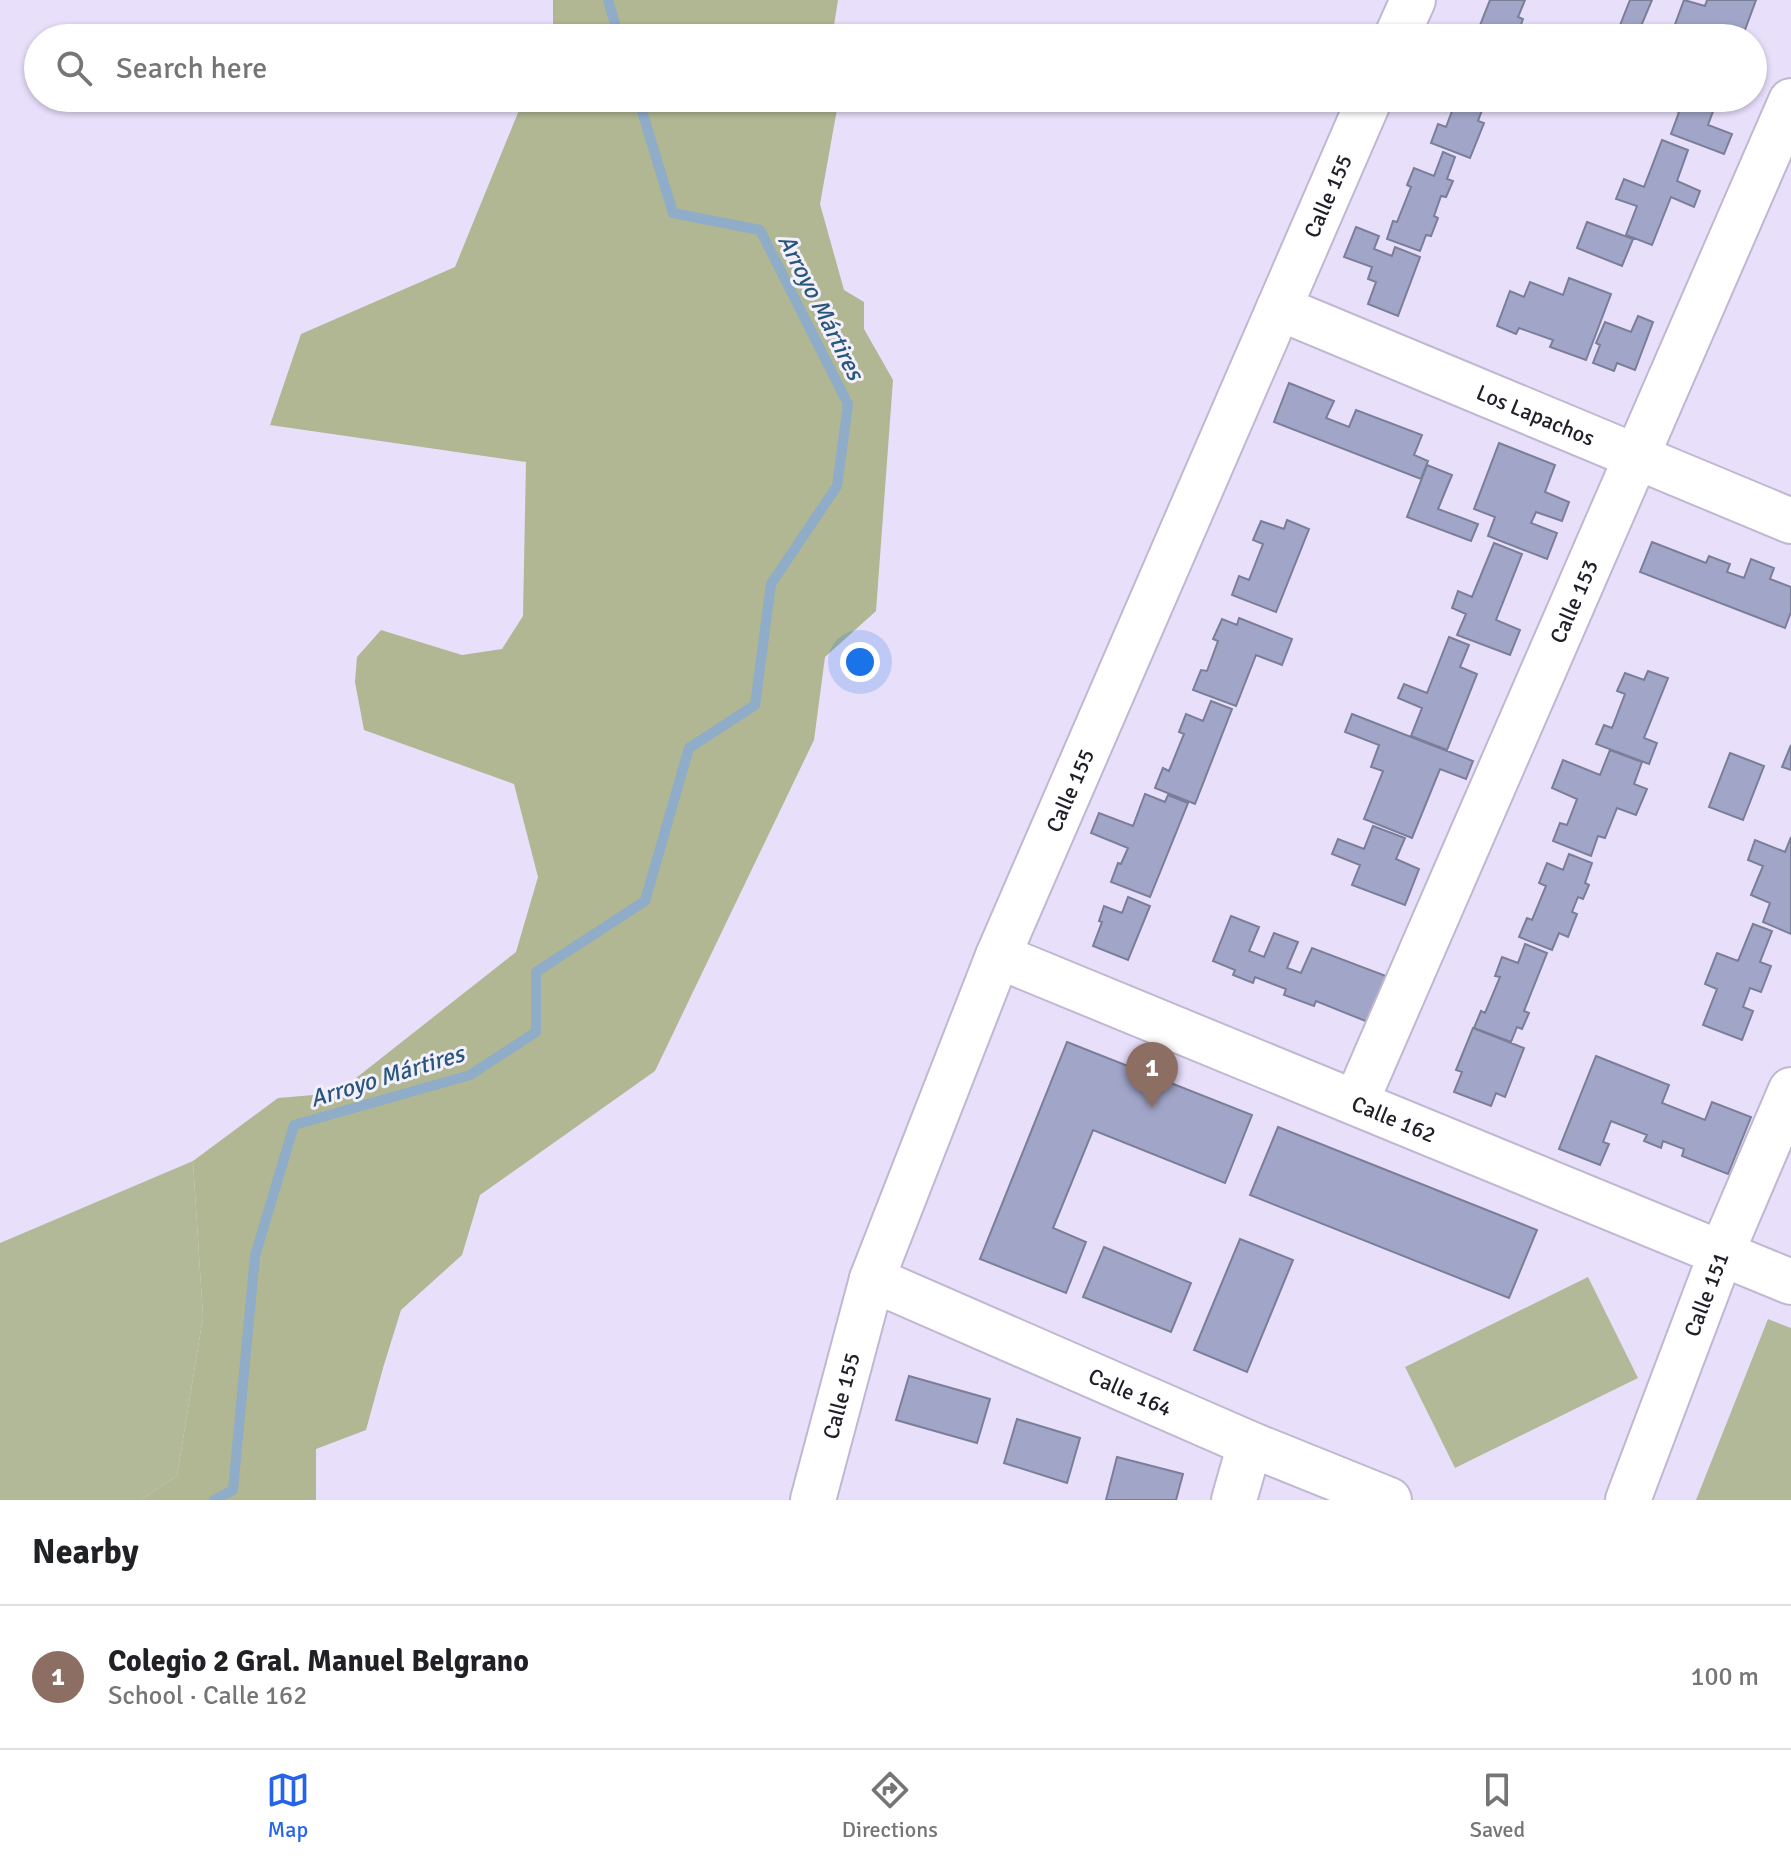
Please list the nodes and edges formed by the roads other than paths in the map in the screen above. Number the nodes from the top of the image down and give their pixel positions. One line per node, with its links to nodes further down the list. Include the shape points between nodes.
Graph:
1 (1413, 0): 2 (street)
2 (1402, 24)
3 (1791, 101): 6 (street, Calle 153)
4 (1364, 112): 5 (street, Calle 155)
5 (1279, 308): 6 (street, Los Lapachos); 8 (street, Calle 155)
6 (1635, 456): 7 (street, Los Lapachos); 10 (street, Calle 153)
7 (1791, 521)
8 (998, 956): 10 (street, Calle 162); 12 (street, Calle 155)
9 (1791, 1090): 11 (street, Calle 151)
10 (1356, 1102): 11 (street, Calle 162)
11 (1721, 1254): 13 (street, Calle 162); 18 (street, Calle 151)
12 (872, 1279): 14 (street, Calle 164); 15 (street, Calle 155)
13 (1791, 1282)
14 (1250, 1444): 16 (street); 17 (street, Calle 164)
15 (813, 1500)
16 (1234, 1500)
17 (1389, 1500)
18 (1628, 1500)

